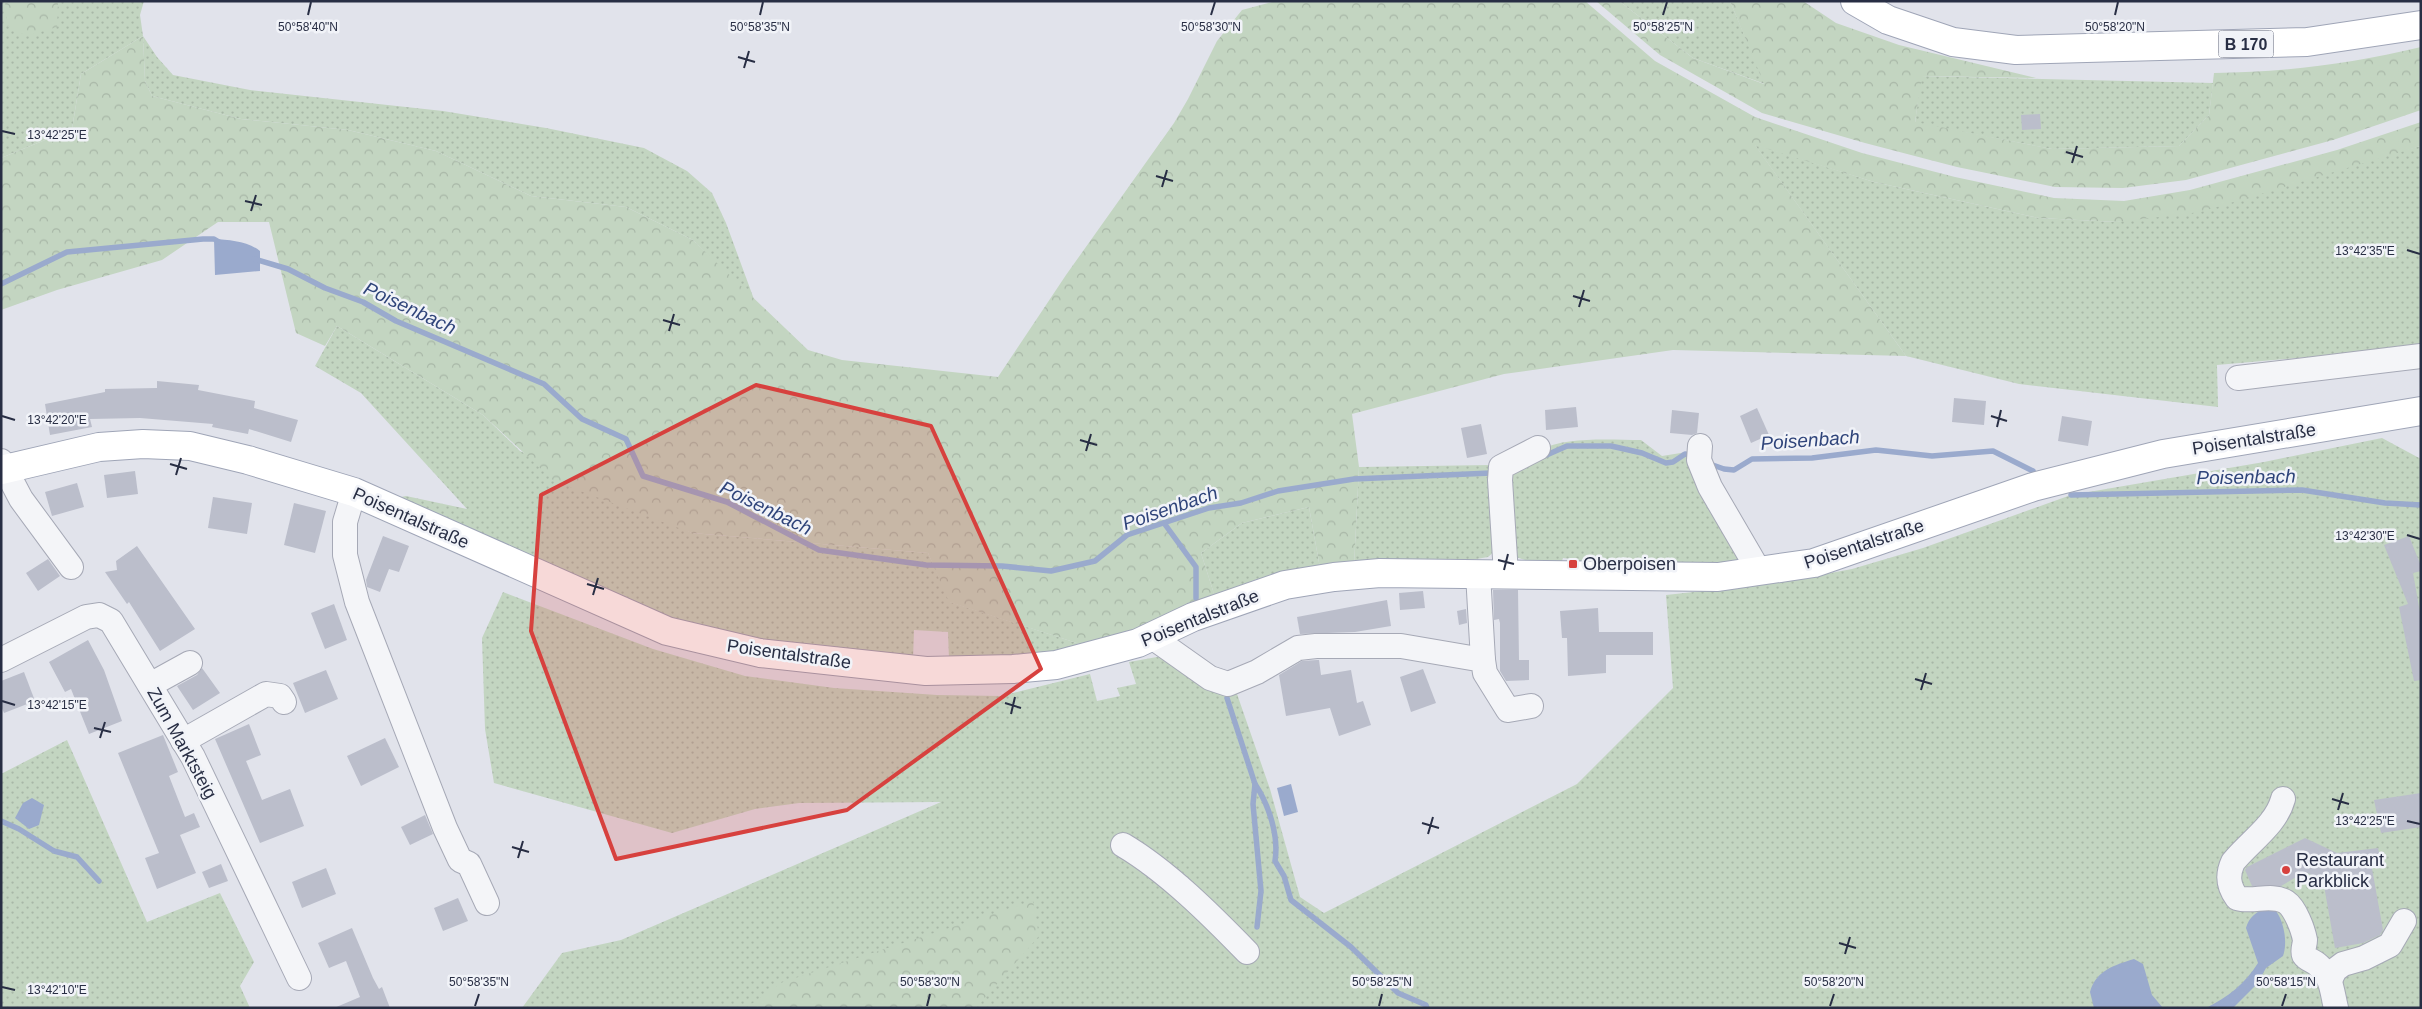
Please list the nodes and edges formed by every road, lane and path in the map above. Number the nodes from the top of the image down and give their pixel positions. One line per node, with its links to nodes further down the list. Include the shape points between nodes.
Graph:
1 (1855, 1): 2 (main road, B 170, via 1888,20 1953,42 2016,50 2307,42)
2 (2421, 25)
3 (2421, 356): 4 (street)
4 (2238, 378)
5 (2421, 411): 11 (main road, Poisentalstraße, via 2163,454 2033,487 1814,563)
6 (1538, 448): 13 (street, via 1501,466)
7 (1699, 453): 11 (street, via 1710,487)
8 (2, 467): 9 (main road, Poisentalstraße, via 99,447 143,444 190,446); 10 (street, via 21,500)
9 (354, 492): 14 (main road, Poisentalstraße, via 666,632 760,654 926,671 1013,669 1056,665); 24 (street, via 346,522 345,555 357,602 445,828 460,860 469,864)
10 (71, 567)
11 (1760, 571): 13 (main road, Poisentalstraße, via 1718,577)
12 (1478, 574): 13 (main road, Poisentalstraße); 14 (main road, Poisentalstraße, via 1380,573 1285,585 1193,617); 16 (street)
13 (1506, 574)
14 (1152, 638): 16 (street, via 1210,678 1228,684 1257,672 1298,648 1316,646 1401,646)
15 (1, 660): 18 (street, Zum Marktsteig, via 86,617 99,615 111,621)
16 (1483, 660): 20 (street, via 1485,673 1508,710)
17 (190, 663): 18 (street)
18 (150, 685): 21 (street, Zum Marktsteig)
19 (284, 702): 21 (street, via 280,696 266,694)
20 (1531, 706)
21 (183, 741): 28 (street, Zum Marktsteig)
22 (2282, 799): 27 (street, via 2280,811 2233,862 2228,881 2237,898 2251,901 2268,898 2286,902 2300,924 2305,939 2304,956)
23 (1123, 845): 26 (street, via 1181,888)
24 (487, 904)
25 (2404, 921): 27 (street, via 2390,945)
26 (1247, 952)
27 (2337, 972): 29 (street)
28 (299, 978)
29 (2336, 1008)

